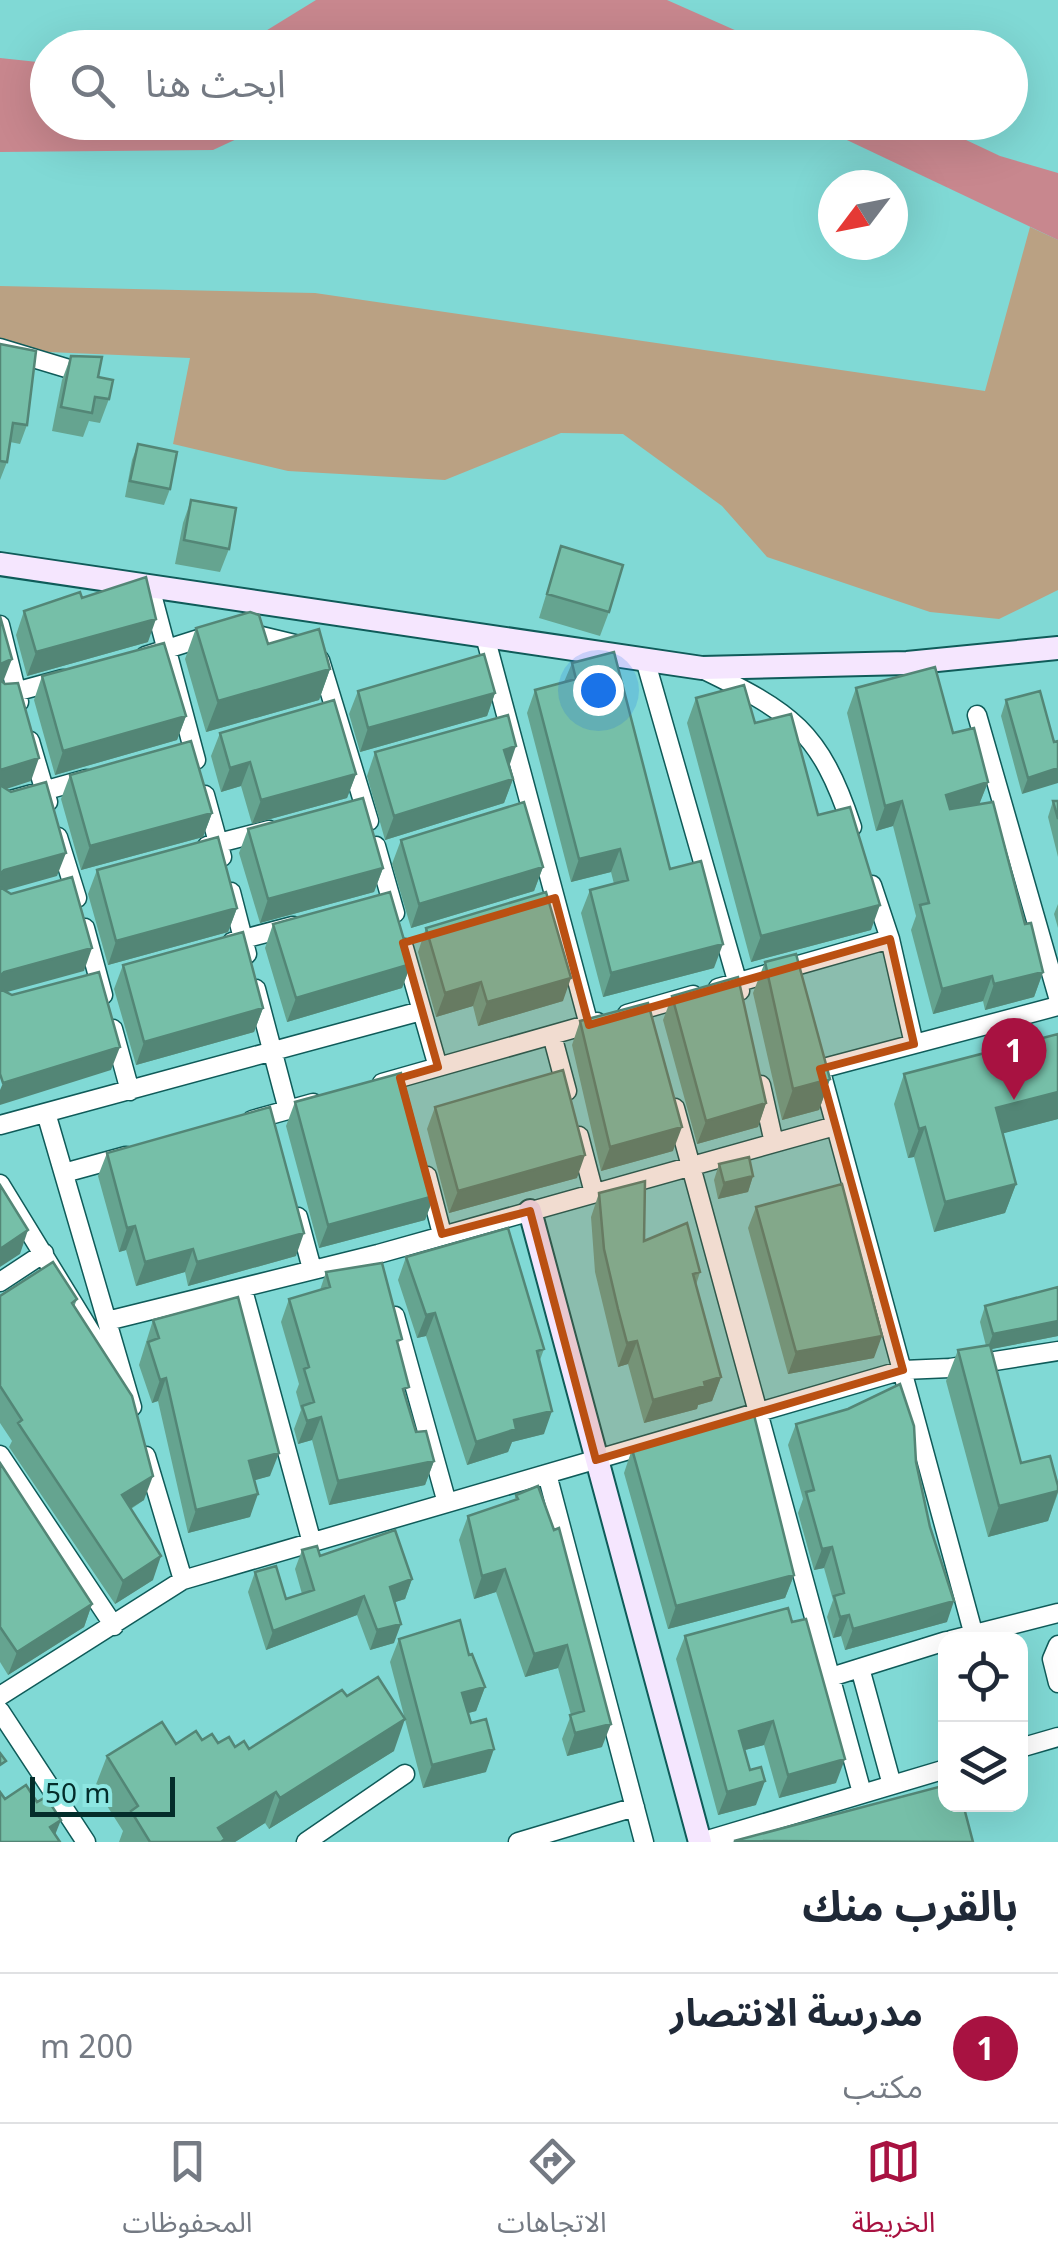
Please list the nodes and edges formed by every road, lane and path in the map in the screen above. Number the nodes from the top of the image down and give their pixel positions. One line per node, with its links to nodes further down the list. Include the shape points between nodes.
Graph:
1 (0, 348): 2 (street)
2 (66, 368)
3 (0, 564): 4 (street)
4 (150, 587): 6 (street); 8 (street)
5 (0, 625): 13 (street)
6 (486, 640): 10 (street); 21 (street, via 500,725)
7 (1058, 648): 11 (street, via 888,664)
8 (167, 650): 9 (street); 19 (street); 27 (street, via 226,628 317,649 328,711 362,764 355,808 386,852 382,902)
9 (130, 660)
10 (646, 663): 11 (street); 29 (street)
11 (702, 668): 26 (street, via 754,694 814,740 838,784)
12 (73, 676): 13 (street)
13 (8, 694): 16 (street)
14 (977, 715): 30 (street)
15 (100, 775): 16 (street)
16 (44, 790): 17 (street); 41 (street)
17 (0, 803)
18 (291, 824): 19 (street)
19 (218, 843): 20 (street); 25 (street)
20 (182, 853)
21 (555, 898): 22 (street); 34 (street)
22 (536, 903)
23 (317, 920): 25 (street)
24 (422, 938): 27 (street)
25 (243, 939): 28 (street); 37 (street)
26 (890, 940): 29 (street, via 795,975); 36 (street)
27 (403, 943): 32 (street)
28 (207, 949)
29 (738, 982): 33 (street); 34 (street, via 650,1017)
30 (1058, 997)
31 (1058, 1006): 36 (street)
32 (421, 1011): 37 (street); 38 (street)
33 (746, 1018)
34 (589, 1024): 35 (street)
35 (552, 1035): 38 (street); 55 (street)
36 (914, 1044): 48 (street, via 818,1061)
37 (273, 1052): 41 (street); 45 (street)
38 (438, 1067): 40 (street, via 403,1087)
39 (758, 1072): 49 (street)
40 (363, 1088)
41 (130, 1092): 44 (street)
42 (672, 1096): 52 (street)
43 (326, 1099): 45 (street)
44 (46, 1113): 46 (street); 53 (street)
45 (278, 1119): 47 (street)
46 (0, 1125)
47 (233, 1126)
48 (836, 1126): 49 (street); 68 (street)
49 (774, 1143): 52 (street)
50 (139, 1152): 53 (street)
51 (424, 1165): 58 (street)
52 (691, 1166): 55 (street); 70 (street)
53 (64, 1174): 66 (street)
54 (0, 1184): 59 (street)
55 (594, 1194): 57 (street)
56 (294, 1201): 61 (street)
57 (530, 1212): 58 (street); 72 (street)
58 (442, 1234): 60 (street)
59 (44, 1253): 63 (street); 69 (street)
60 (378, 1254): 61 (street); 62 (street)
61 (312, 1270): 64 (street)
62 (384, 1273)
63 (0, 1282)
64 (243, 1290): 66 (street); 75 (street)
65 (389, 1292): 74 (street)
66 (106, 1321): 69 (street)
67 (1058, 1351): 68 (street)
68 (904, 1370): 70 (street); 79 (street)
69 (128, 1392): 76 (street)
70 (758, 1412): 72 (street); 83 (street)
71 (0, 1455): 78 (street)
72 (596, 1460): 73 (street); 98 (street)
73 (547, 1474): 74 (street); 93 (street)
74 (447, 1503): 75 (street)
75 (312, 1543): 76 (street)
76 (183, 1580): 78 (street)
77 (1058, 1613): 79 (street)
78 (114, 1626): 85 (street)
79 (974, 1632)
80 (938, 1643): 82 (street)
81 (1058, 1645): 84 (street, via 1052,1658)
82 (860, 1668): 83 (street); 91 (street)
83 (831, 1677): 92 (street)
84 (1058, 1682)
85 (0, 1696)
86 (0, 1711): 94 (street)
87 (1058, 1737): 88 (street)
88 (1028, 1746)
89 (938, 1772): 91 (street)
90 (405, 1774): 95 (street)
91 (892, 1785): 92 (street)
92 (862, 1792): 98 (street)
93 (634, 1807): 96 (street); 97 (street)
94 (86, 1842)
95 (306, 1842)
96 (518, 1842)
97 (644, 1842)
98 (701, 1842)

